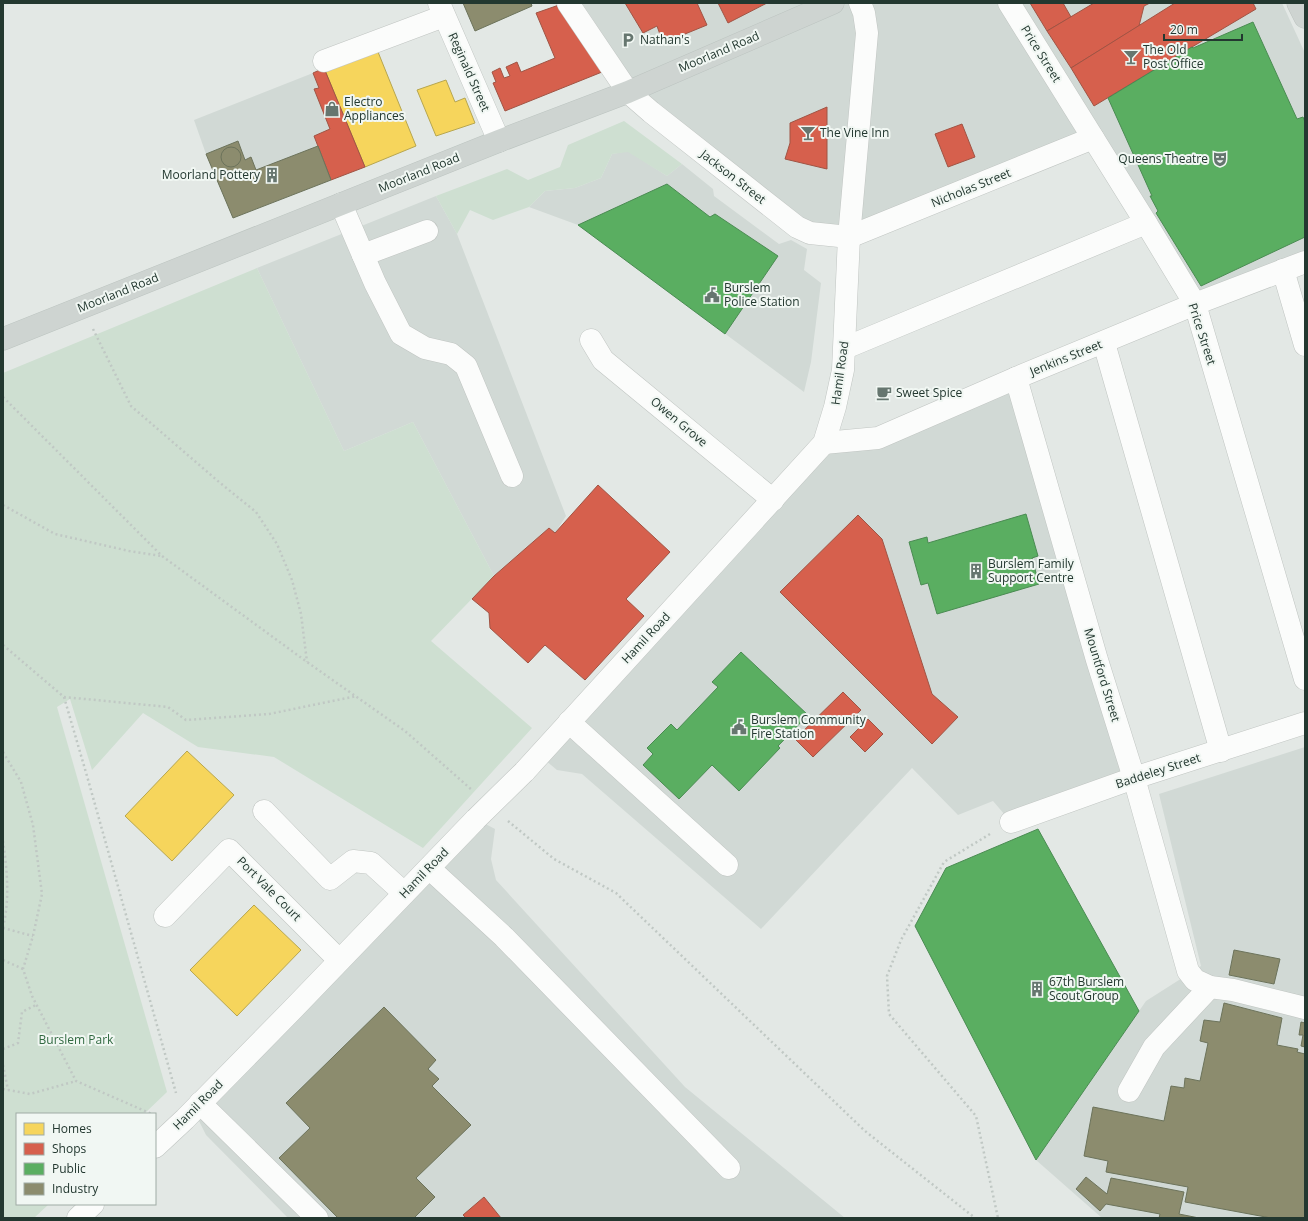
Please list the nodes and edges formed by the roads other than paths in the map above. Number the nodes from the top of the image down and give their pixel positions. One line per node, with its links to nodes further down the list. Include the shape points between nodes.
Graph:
1 (568, 3): 9 (street, Jackson Street)
2 (833, 3): 9 (main road, Moorland Road)
3 (860, 3): 15 (street, Hamil Road, via 867,32)
4 (1009, 3): 10 (street, Price Street)
5 (1298, 3): 7 (main road)
6 (442, 9): 8 (street); 11 (street, Reginald Street)
7 (1305, 17)
8 (324, 61)
9 (628, 92): 11 (main road, Moorland Road); 15 (street, Jackson Street, via 798,227 810,233)
10 (1093, 138): 13 (street, Price Street); 15 (street, Nicholas Street)
11 (499, 141): 12 (main road, Moorland Road)
12 (341, 204): 16 (street); 20 (main road, Moorland Road)
13 (1146, 223): 19 (street, Price Street); 24 (street)
14 (427, 231): 16 (street)
15 (849, 237): 24 (street, Hamil Road)
16 (363, 255): 27 (street, via 401,334 425,348 450,354 466,366)
17 (1305, 262): 18 (street, Jenkins Street)
18 (1283, 270): 19 (street, Jenkins Street); 23 (street)
19 (1194, 304): 22 (street, Jenkins Street); 29 (street, Price Street)
20 (3, 339)
21 (591, 340): 28 (street, Owen Grove, via 604,360)
22 (1104, 343): 25 (street, Jenkins Street); 32 (street)
23 (1305, 345)
24 (844, 348): 26 (street, Hamil Road, via 843,370 836,406)
25 (1016, 378): 26 (street, Jenkins Street, via 878,438); 33 (street, Mountford Street, via 1097,660)
26 (824, 443): 28 (street, Hamil Road)
27 (512, 476)
28 (773, 500): 30 (street, Hamil Road)
29 (1305, 679)
30 (569, 722): 36 (street); 37 (street, Hamil Road, bridge, via 524,772)
31 (1305, 723): 32 (street, Baddeley Street)
32 (1221, 751): 33 (street, Baddeley Street)
33 (1134, 778): 35 (street, Baddeley Street); 41 (street, Mountford Street, via 1188,971 1195,980)
34 (264, 811): 38 (street, via 330,879 353,861 371,863)
35 (1011, 822)
36 (727, 865)
37 (429, 868): 38 (street, Hamil Road); 46 (street, via 510,943)
38 (404, 893): 40 (street, Hamil Road)
39 (165, 916): 40 (street, Port Vale Court, via 229,850)
40 (339, 960): 44 (street, Hamil Road)
41 (1210, 987): 42 (street, via 1233,990); 43 (street, via 1154,1047)
42 (1305, 1008)
43 (1129, 1091)
44 (200, 1103): 45 (street, Hamil Road); 47 (street)
45 (156, 1146)
46 (729, 1168)
47 (317, 1218)

